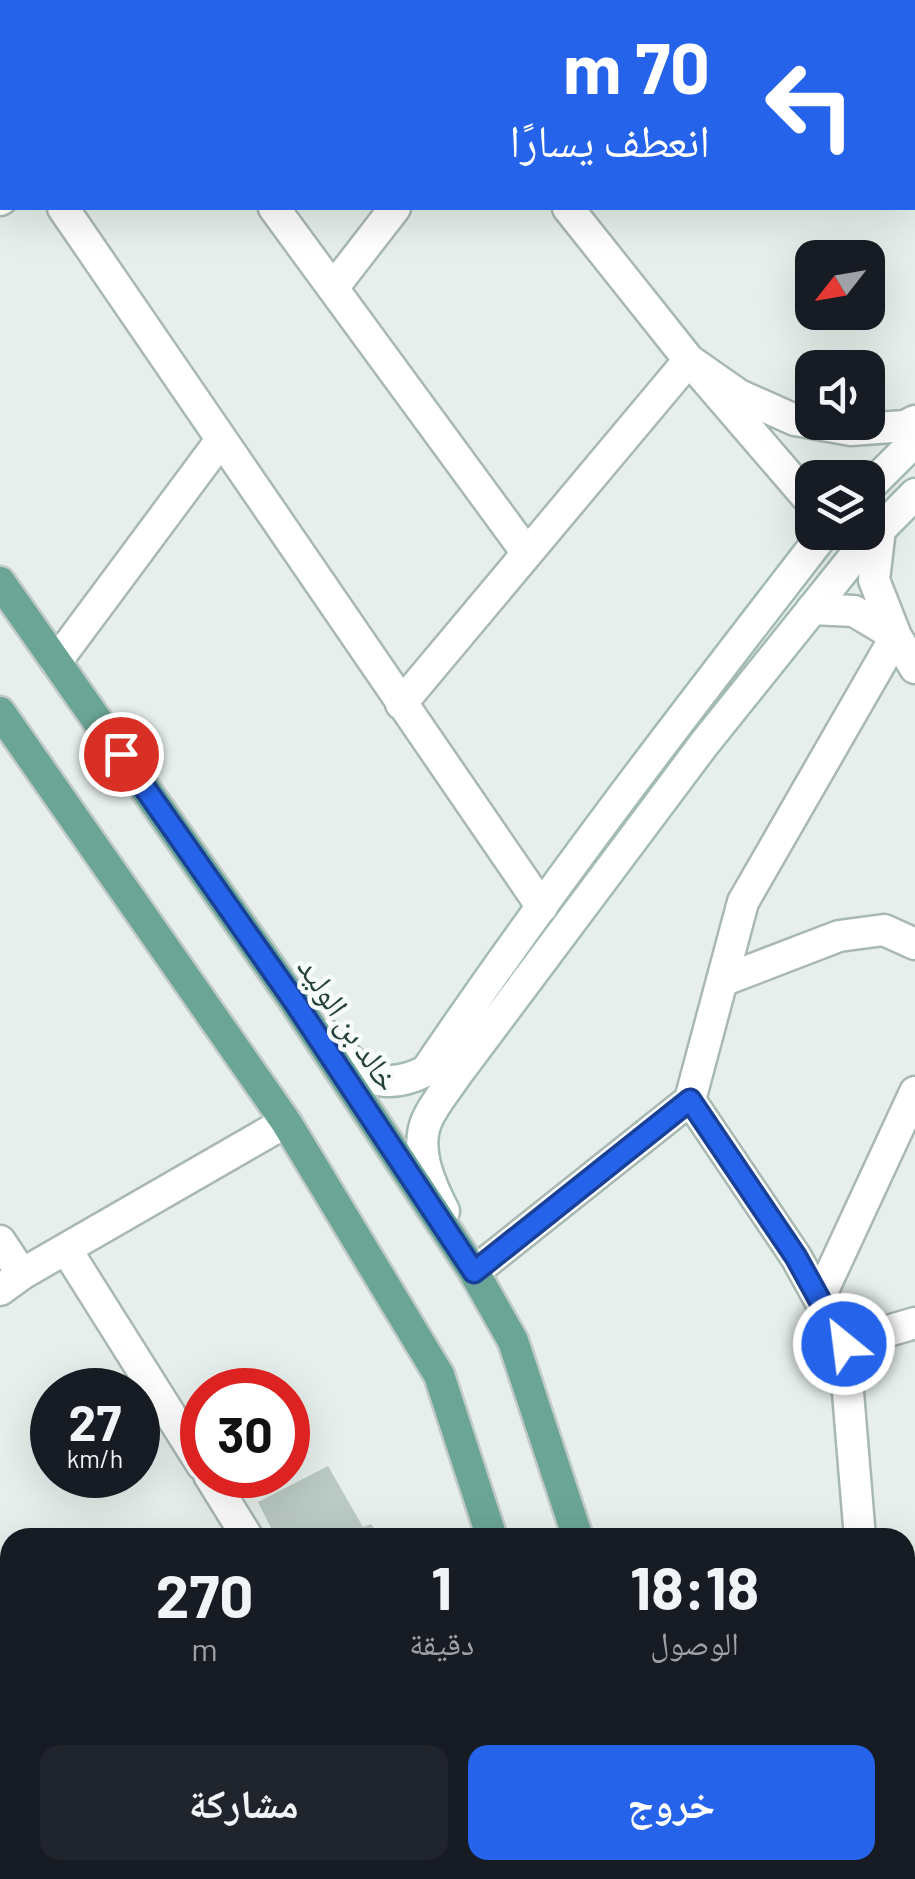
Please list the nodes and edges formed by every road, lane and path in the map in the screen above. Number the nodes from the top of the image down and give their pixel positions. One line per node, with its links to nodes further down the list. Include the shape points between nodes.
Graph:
1 (64, 210): 8 (street)
2 (275, 210): 5 (street)
3 (393, 210): 5 (street)
4 (570, 210): 6 (street)
5 (333, 288): 17 (street)
6 (689, 360): 7 (street, via 740,395 795,420 851,430); 11 (street); 17 (street)
7 (915, 421)
8 (221, 440): 21 (street); 23 (street)
9 (915, 441): 10 (street)
10 (885, 471)
11 (795, 483)
12 (915, 494): 13 (street)
13 (885, 524)
14 (811, 550): 25 (street)
15 (862, 550): 19 (street)
16 (878, 550): 20 (street, via 874,580)
17 (527, 554): 23 (street)
18 (0, 582): 21 (main road, خالد بن الوليد)
19 (812, 609): 20 (street, via 854,611); 34 (street, via 426,1122 422,1148 431,1186)
20 (896, 636): 22 (street); 27 (street, via 743,902)
21 (56, 662): 28 (main road, خالد بن الوليد)
22 (915, 668)
23 (401, 704): 25 (street)
24 (0, 712): 31 (main road)
25 (542, 907): 28 (street, via 426,1072 400,1084 373,1080)
26 (915, 944): 27 (street, via 884,930 839,936)
27 (722, 980): 30 (street)
28 (294, 1001): 34 (main road, خالد بن الوليد)
29 (915, 1092): 36 (street)
30 (690, 1100): 34 (street); 36 (street)
31 (286, 1122): 33 (street); 42 (main road, via 439,1375)
32 (0, 1241): 35 (street)
33 (66, 1249): 35 (street); 39 (street)
34 (474, 1272): 43 (main road, خالد بن الوليد, via 512,1341)
35 (11, 1281)
36 (819, 1299): 38 (street)
37 (915, 1323): 38 (street)
38 (844, 1344): 44 (street)
39 (180, 1430)
40 (223, 1498): 41 (street)
41 (242, 1528)
42 (489, 1528)
43 (575, 1528)
44 (859, 1528)

